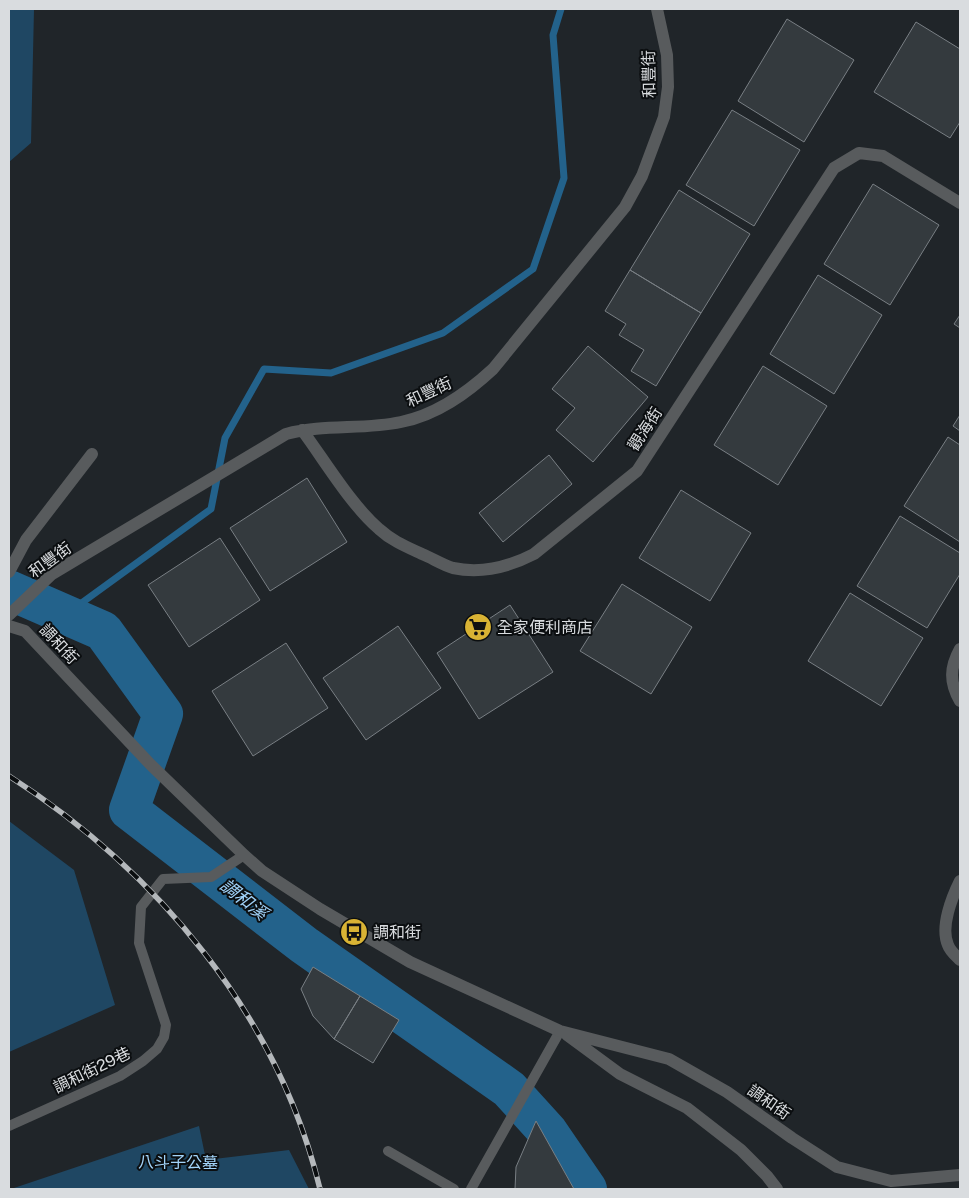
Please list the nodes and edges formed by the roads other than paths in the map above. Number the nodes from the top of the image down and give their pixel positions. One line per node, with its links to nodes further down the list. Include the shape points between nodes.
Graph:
1 (657, 9): 3 (street, 和豐街, via 667,55 668,87 664,117 642,176 625,207 493,369 446,405 417,417 401,422)
2 (960, 203): 3 (street, 觀海街, via 883,156 859,152 834,168 637,471 534,554 516,564 474,571 452,568 397,542 379,530 360,510)
3 (302, 430): 6 (street, 和豐街, via 286,434 52,574)
4 (92, 454): 5 (street, via 26,540)
5 (9, 572)
6 (9, 614)
7 (9, 626): 10 (street, 調和街, via 24,632 147,761)
8 (960, 649): 9 (street, via 952,663 953,687)
9 (960, 701)
10 (244, 855): 13 (street, 調和街, via 262,871 320,909 410,962); 14 (lane, 調和街29巷, via 211,877 164,879 141,907 139,943 166,1025 157,1049 120,1076)
11 (960, 881): 12 (street, via 945,932 948,946)
12 (960, 960)
13 (560, 1031): 17 (street, 調和街, via 670,1058 727,1092 837,1167); 19 (lane); 20 (street, 調和街, via 620,1074 687,1108 741,1150)
14 (9, 1126)
15 (388, 1150): 18 (lane)
16 (960, 1175): 17 (street, 調和街)
17 (890, 1185)
18 (454, 1189)
19 (471, 1189)
20 (777, 1189)

